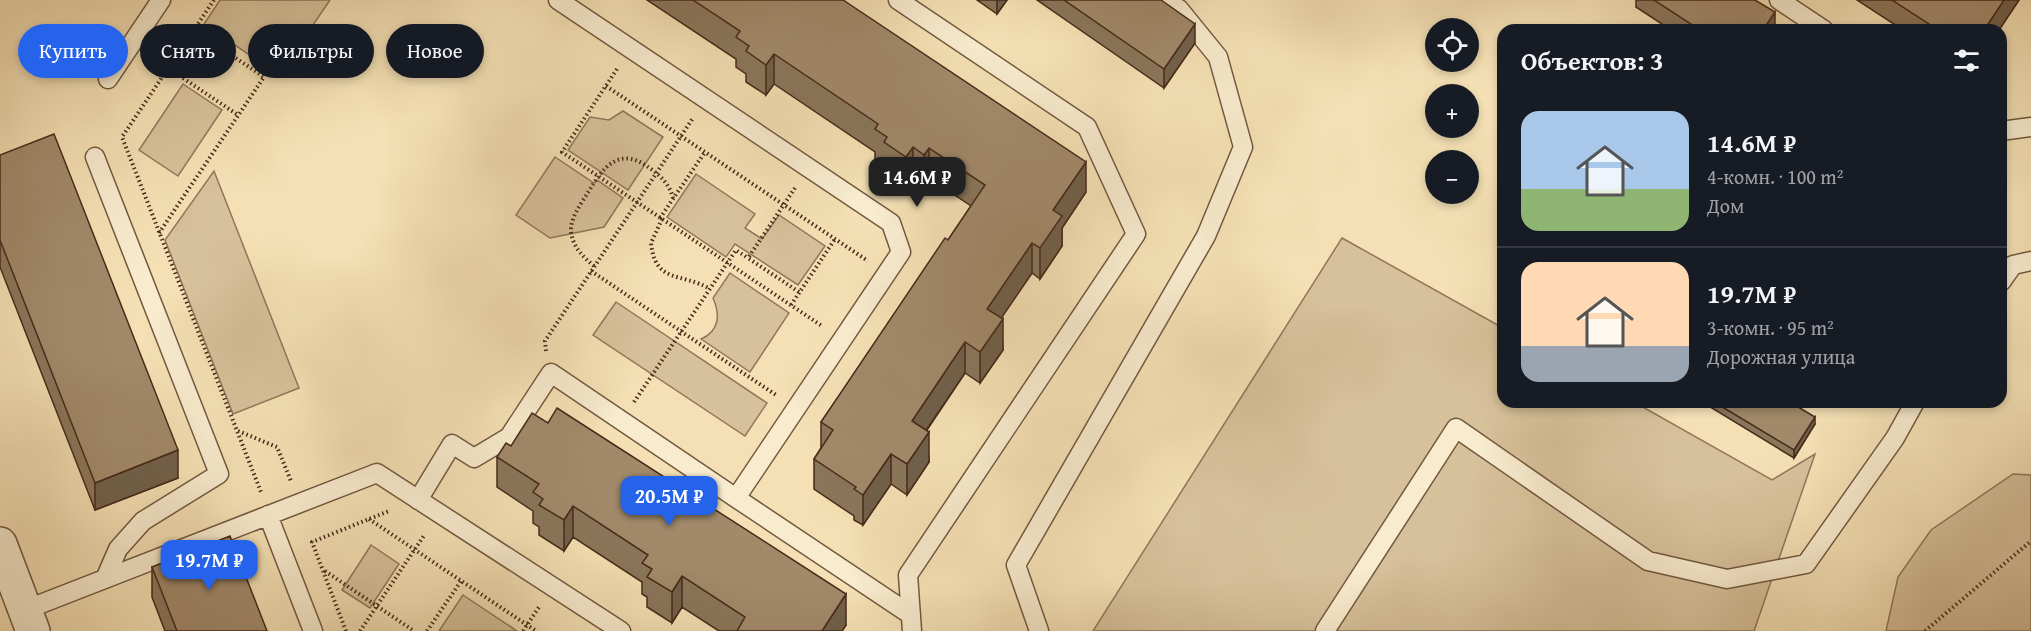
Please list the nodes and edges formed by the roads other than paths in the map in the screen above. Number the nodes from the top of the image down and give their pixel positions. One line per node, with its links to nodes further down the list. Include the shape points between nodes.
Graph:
1 (161, 0): 7 (lane)
2 (558, 0): 14 (lane, via 891,223 901,252)
3 (898, 0): 20 (lane, via 1087,127 1136,234 908,575)
4 (1165, 0): 23 (lane, via 1179,9 1218,57 1243,147 1206,236 1016,565)
5 (1779, 0): 6 (lane)
6 (1815, 24)
7 (108, 79)
8 (2031, 127): 9 (lane)
9 (2007, 130)
10 (95, 157): 18 (lane, via 219,474 142,520 118,549)
11 (2031, 261): 12 (lane, via 2013,265)
12 (2007, 274)
13 (1912, 408): 24 (lane, via 1806,564 1727,579 1648,561 1456,429)
14 (736, 498): 15 (lane, via 551,374 509,437 474,458 452,444); 20 (lane)
15 (418, 500): 16 (lane, via 377,473); 22 (lane)
16 (269, 515): 18 (lane); 21 (lane)
17 (0, 544): 19 (street)
18 (105, 579): 19 (lane)
19 (29, 621)
20 (912, 623)
21 (313, 631)
22 (621, 631)
23 (1038, 631)
24 (1325, 631)

